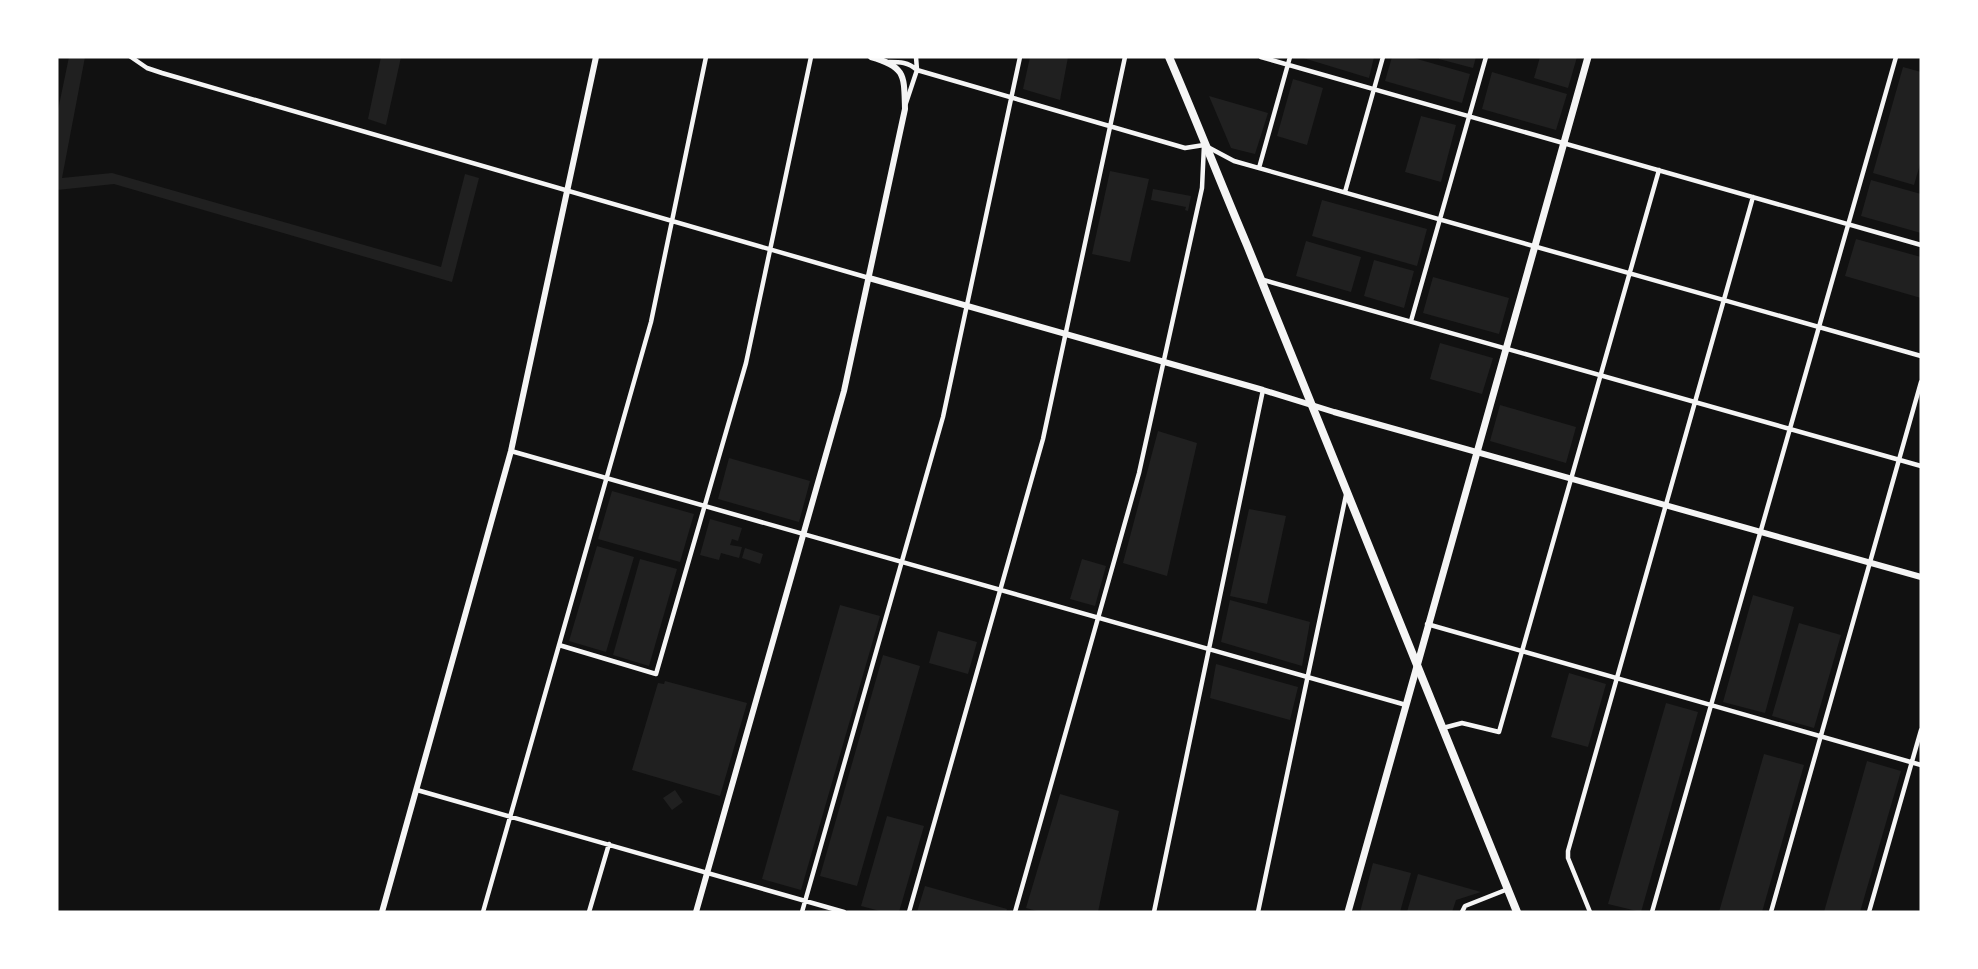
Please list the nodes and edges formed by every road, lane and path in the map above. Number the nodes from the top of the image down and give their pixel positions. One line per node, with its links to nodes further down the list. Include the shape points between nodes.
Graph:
1 (131, 57): 28 (street, via 162,73)
2 (596, 57): 28 (street)
3 (706, 57): 32 (street)
4 (811, 57): 36 (street)
5 (871, 57): 16 (street)
6 (916, 57): 18 (street)
7 (1020, 57): 20 (street)
8 (1125, 57): 23 (street)
9 (1169, 57): 25 (main road)
10 (1261, 57): 17 (street)
11 (1290, 57): 17 (street)
12 (1383, 57): 19 (street)
13 (1486, 57): 22 (street)
14 (1588, 57): 24 (main road)
15 (1896, 57): 33 (street)
16 (889, 62): 18 (street, via 903,62); 21 (street, via 903,78)
17 (1288, 65): 19 (street); 26 (street)
18 (917, 70): 20 (street); 21 (street)
19 (1374, 90): 22 (street); 29 (street)
20 (1011, 97): 23 (street); 41 (street)
21 (905, 109): 38 (street)
22 (1469, 117): 24 (street); 31 (street)
23 (1110, 125): 25 (street, via 1185,148); 44 (street)
24 (1564, 143): 27 (street); 35 (main road)
25 (1204, 145): 26 (street, via 1234,161); 39 (main road); 47 (street, via 1202,188)
26 (1259, 168): 29 (street)
27 (1659, 170): 30 (street); 37 (street)
28 (568, 191): 32 (street); 54 (street)
29 (1345, 192): 31 (street)
30 (1753, 197): 33 (street); 40 (street)
31 (1440, 220): 35 (street); 42 (street)
32 (672, 221): 36 (street); 58 (street, via 651,322)
33 (1849, 224): 34 (street); 43 (street)
34 (1921, 245)
35 (1534, 247): 37 (street); 45 (main road)
36 (770, 250): 38 (street); 61 (street, via 746,363)
37 (1629, 274): 40 (street); 48 (street)
38 (869, 278): 41 (street); 64 (street, via 844,391)
39 (1260, 279): 42 (street); 52 (main road)
40 (1724, 301): 43 (street); 51 (street)
41 (967, 306): 44 (street); 65 (street, via 943,417)
42 (1411, 321): 45 (street)
43 (1820, 328): 46 (street); 53 (street)
44 (1066, 334): 47 (street); 68 (street, via 1043,439)
45 (1505, 348): 48 (street); 55 (main road)
46 (1921, 356)
47 (1165, 362): 50 (street); 69 (street)
48 (1600, 375): 51 (street); 59 (street)
49 (1921, 382): 56 (street)
50 (1263, 390): 52 (street); 72 (street)
51 (1695, 402): 53 (street); 62 (street)
52 (1311, 405): 55 (street); 60 (main road)
53 (1791, 429): 56 (street); 63 (street)
54 (511, 451): 58 (street); 84 (street)
55 (1476, 451): 59 (street); 70 (main road)
56 (1899, 460): 57 (street); 66 (street)
57 (1921, 466)
58 (607, 477): 61 (street); 71 (street)
59 (1572, 478): 62 (street); 73 (street)
60 (1347, 492): 74 (main road); 75 (street)
61 (706, 505): 64 (street); 71 (street, via 656,674)
62 (1666, 505): 63 (street); 76 (street)
63 (1761, 532): 66 (street); 78 (street)
64 (804, 533): 65 (street); 87 (street)
65 (903, 561): 68 (street); 89 (street)
66 (1870, 562): 67 (street); 81 (street)
67 (1921, 577)
68 (1001, 589): 69 (street); 96 (street)
69 (1100, 617): 72 (street); 97 (street)
70 (1427, 624): 73 (street); 74 (main road)
71 (559, 645): 85 (street)
72 (1209, 648): 75 (street); 98 (street)
73 (1521, 652): 76 (street); 79 (street, via 1499,732 1462,723)
74 (1416, 663): 77 (main road); 79 (main road)
75 (1308, 677): 77 (street); 99 (street)
76 (1617, 679): 78 (street); 103 (street, via 1568,854)
77 (1407, 705): 100 (main road)
78 (1712, 705): 81 (street); 104 (street)
79 (1443, 728): 88 (main road)
80 (1921, 730): 82 (street)
81 (1821, 736): 82 (street); 105 (street)
82 (1912, 762): 83 (street); 106 (street)
83 (1921, 765)
84 (417, 790): 85 (street); 90 (street)
85 (510, 816): 86 (street); 91 (street)
86 (609, 844): 87 (street); 92 (street)
87 (707, 873): 89 (street); 93 (street)
88 (1508, 889): 101 (street, via 1465,906); 102 (main road)
89 (806, 901): 94 (street); 95 (street)
90 (382, 912)
91 (483, 912)
92 (589, 912)
93 (696, 912)
94 (802, 912)
95 (844, 912)
96 (909, 912)
97 (1016, 912)
98 (1154, 912)
99 (1258, 912)
100 (1348, 912)
101 (1462, 912)
102 (1517, 912)
103 (1590, 912)
104 (1652, 912)
105 (1771, 912)
106 (1869, 912)

